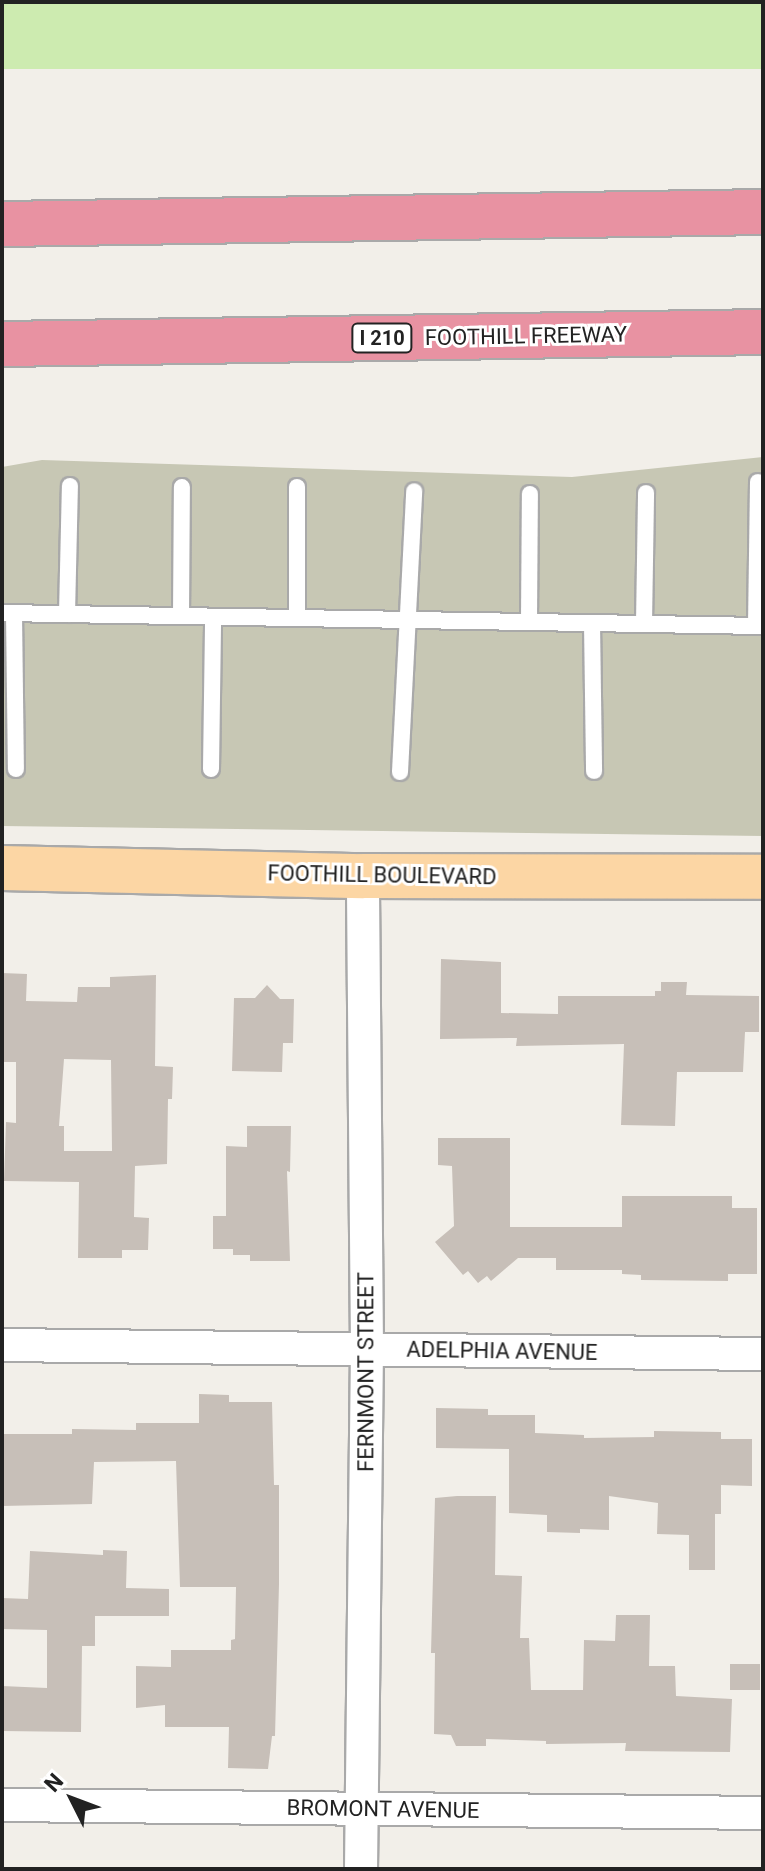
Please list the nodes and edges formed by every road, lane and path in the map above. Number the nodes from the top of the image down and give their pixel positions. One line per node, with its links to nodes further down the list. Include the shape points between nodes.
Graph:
1 (763, 212): 2 (highway)
2 (2, 224)
3 (763, 332): 4 (highway, FOOTHILL FREEWAY / I 210)
4 (2, 344)
5 (758, 482): 21 (lane)
6 (70, 486): 13 (lane)
7 (182, 487): 14 (lane)
8 (297, 487): 16 (lane)
9 (414, 491): 17 (lane)
10 (646, 493): 20 (lane)
11 (530, 494): 18 (lane)
12 (8, 613): 13 (lane); 22 (lane)
13 (67, 614): 14 (lane)
14 (181, 616): 15 (lane)
15 (213, 617): 16 (lane); 23 (lane)
16 (297, 618): 17 (lane)
17 (406, 620): 18 (lane); 25 (lane)
18 (529, 622): 19 (lane)
19 (592, 623): 20 (lane); 24 (lane)
20 (644, 624): 21 (lane)
21 (760, 626)
22 (16, 769)
23 (211, 769)
24 (594, 771)
25 (400, 772)
26 (2, 868): 27 (main road, FOOTHILL BOULEVARD)
27 (363, 876): 28 (main road, FOOTHILL BOULEVARD); 30 (street, FERNMONT STREET)
28 (763, 877)
29 (2, 1345): 30 (street, ADELPHIA AVENUE)
30 (367, 1349): 31 (street, ADELPHIA AVENUE); 33 (street, FERNMONT STREET)
31 (763, 1354)
32 (2, 1805): 33 (street, BROMONT AVENUE)
33 (361, 1809): 34 (street, BROMONT AVENUE); 35 (street, FERNMONT STREET)
34 (763, 1813)
35 (361, 1869)

